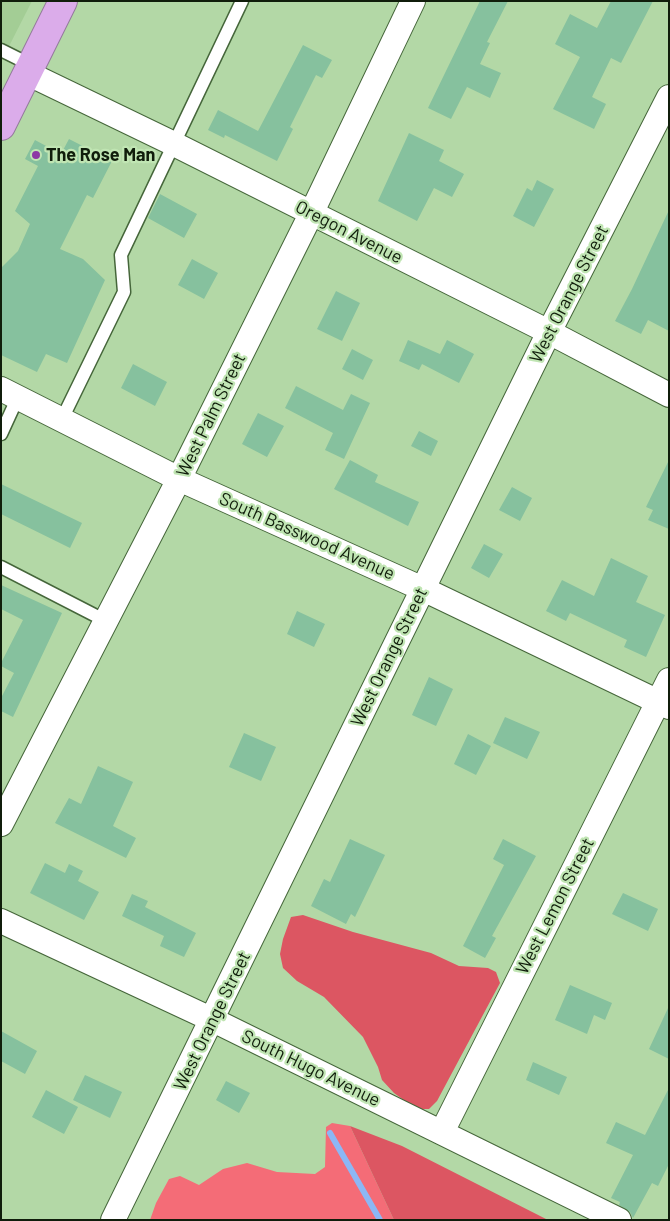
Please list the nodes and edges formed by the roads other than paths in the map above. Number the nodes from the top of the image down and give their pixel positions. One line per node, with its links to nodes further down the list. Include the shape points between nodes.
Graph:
1 (63, 1): 5 (highway)
2 (242, 1): 8 (lane)
3 (411, 2): 9 (street, West Palm Street)
4 (1, 50): 5 (lane)
5 (29, 69): 7 (highway); 8 (street, Oregon Avenue)
6 (669, 96): 10 (street, West Orange Street)
7 (1, 126)
8 (172, 143): 9 (street, Oregon Avenue); 13 (lane, via 121,255 124,292)
9 (311, 214): 10 (street, Oregon Avenue); 15 (street, West Palm Street)
10 (549, 332): 12 (street, Oregon Avenue); 17 (street, West Orange Street)
11 (10, 393): 13 (street, South Basswood Avenue); 14 (lane)
12 (669, 395)
13 (62, 419): 15 (street, South Basswood Avenue)
14 (1, 434)
15 (179, 479): 17 (street, South Basswood Avenue); 18 (street, West Palm Street)
16 (1, 567): 18 (lane)
17 (423, 588): 20 (street, South Basswood Avenue); 23 (street, West Orange Street)
18 (106, 621): 21 (street, West Palm Street)
19 (669, 680): 20 (street, West Lemon Street)
20 (663, 704): 24 (street, West Lemon Street)
21 (1, 824)
22 (1, 921): 23 (street, South Hugo Avenue)
23 (213, 1020): 24 (street, South Hugo Avenue); 25 (street, West Orange Street)
24 (442, 1132): 26 (street, South Hugo Avenue)
25 (113, 1220)
26 (619, 1220)

